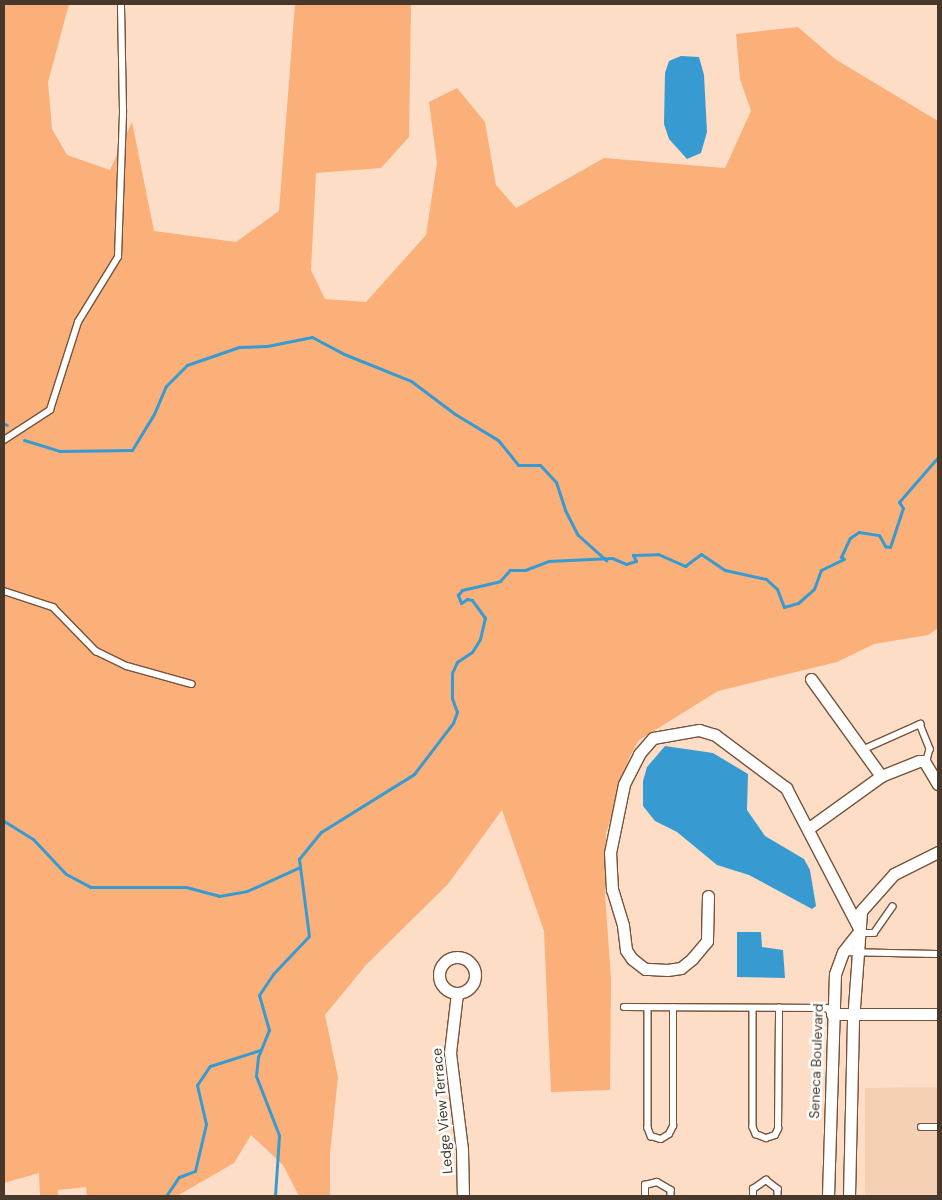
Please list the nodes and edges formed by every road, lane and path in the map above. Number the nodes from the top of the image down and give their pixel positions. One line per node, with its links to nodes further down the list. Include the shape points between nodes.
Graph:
1 (121, 4): 2 (lane, via 123,111 118,257 78,322 50,410)
2 (4, 440)
3 (4, 591): 5 (lane, via 53,607 96,651 127,666)
4 (811, 679): 6 (street)
5 (192, 684)
6 (862, 750): 7 (lane, via 920,724 930,749); 8 (street)
7 (926, 764): 8 (street, via 919,761); 9 (street)
8 (881, 776): 10 (street)
9 (938, 784)
10 (809, 828): 12 (street, via 786,788 715,735 699,730 653,738 639,754 624,784 610,853 612,890 623,925 626,950 632,959 645,969 667,970 681,968 692,959 706,941); 14 (street)
11 (938, 852): 14 (street, Seneca Boulevard, via 894,874 861,911)
12 (708, 896)
13 (892, 907): 14 (lane, via 874,932)
14 (858, 931): 15 (street, Seneca Boulevard); 16 (street, Seneca Boulevard)
15 (843, 952): 16 (lane); 24 (street, Seneca Boulevard, via 835,974)
16 (856, 953): 17 (lane); 25 (street, Seneca Boulevard)
17 (936, 954)
18 (457, 994): 29 (street, Ledge View Terrace, via 450,1053 462,1150)
19 (624, 1008): 20 (lane)
20 (648, 1008): 21 (lane); 21 (lane, via 648,1128 651,1136 661,1139 673,1126)
21 (673, 1008): 22 (lane)
22 (753, 1008): 23 (lane); 23 (lane, via 753,1127 756,1134 766,1138 775,1135 778,1129)
23 (780, 1008): 24 (lane, via 827,1008)
24 (832, 1014): 25 (street); 34 (street, Seneca Boulevard)
25 (853, 1014): 26 (street); 35 (street, Seneca Boulevard)
26 (938, 1014)
27 (921, 1127): 28 (lane)
28 (938, 1127)
29 (463, 1196)
30 (645, 1196): 31 (lane, via 645,1185 657,1182 671,1190)
31 (671, 1196)
32 (753, 1196): 33 (lane, via 753,1189 766,1180 778,1189)
33 (778, 1196)
34 (828, 1196)
35 (849, 1196)

